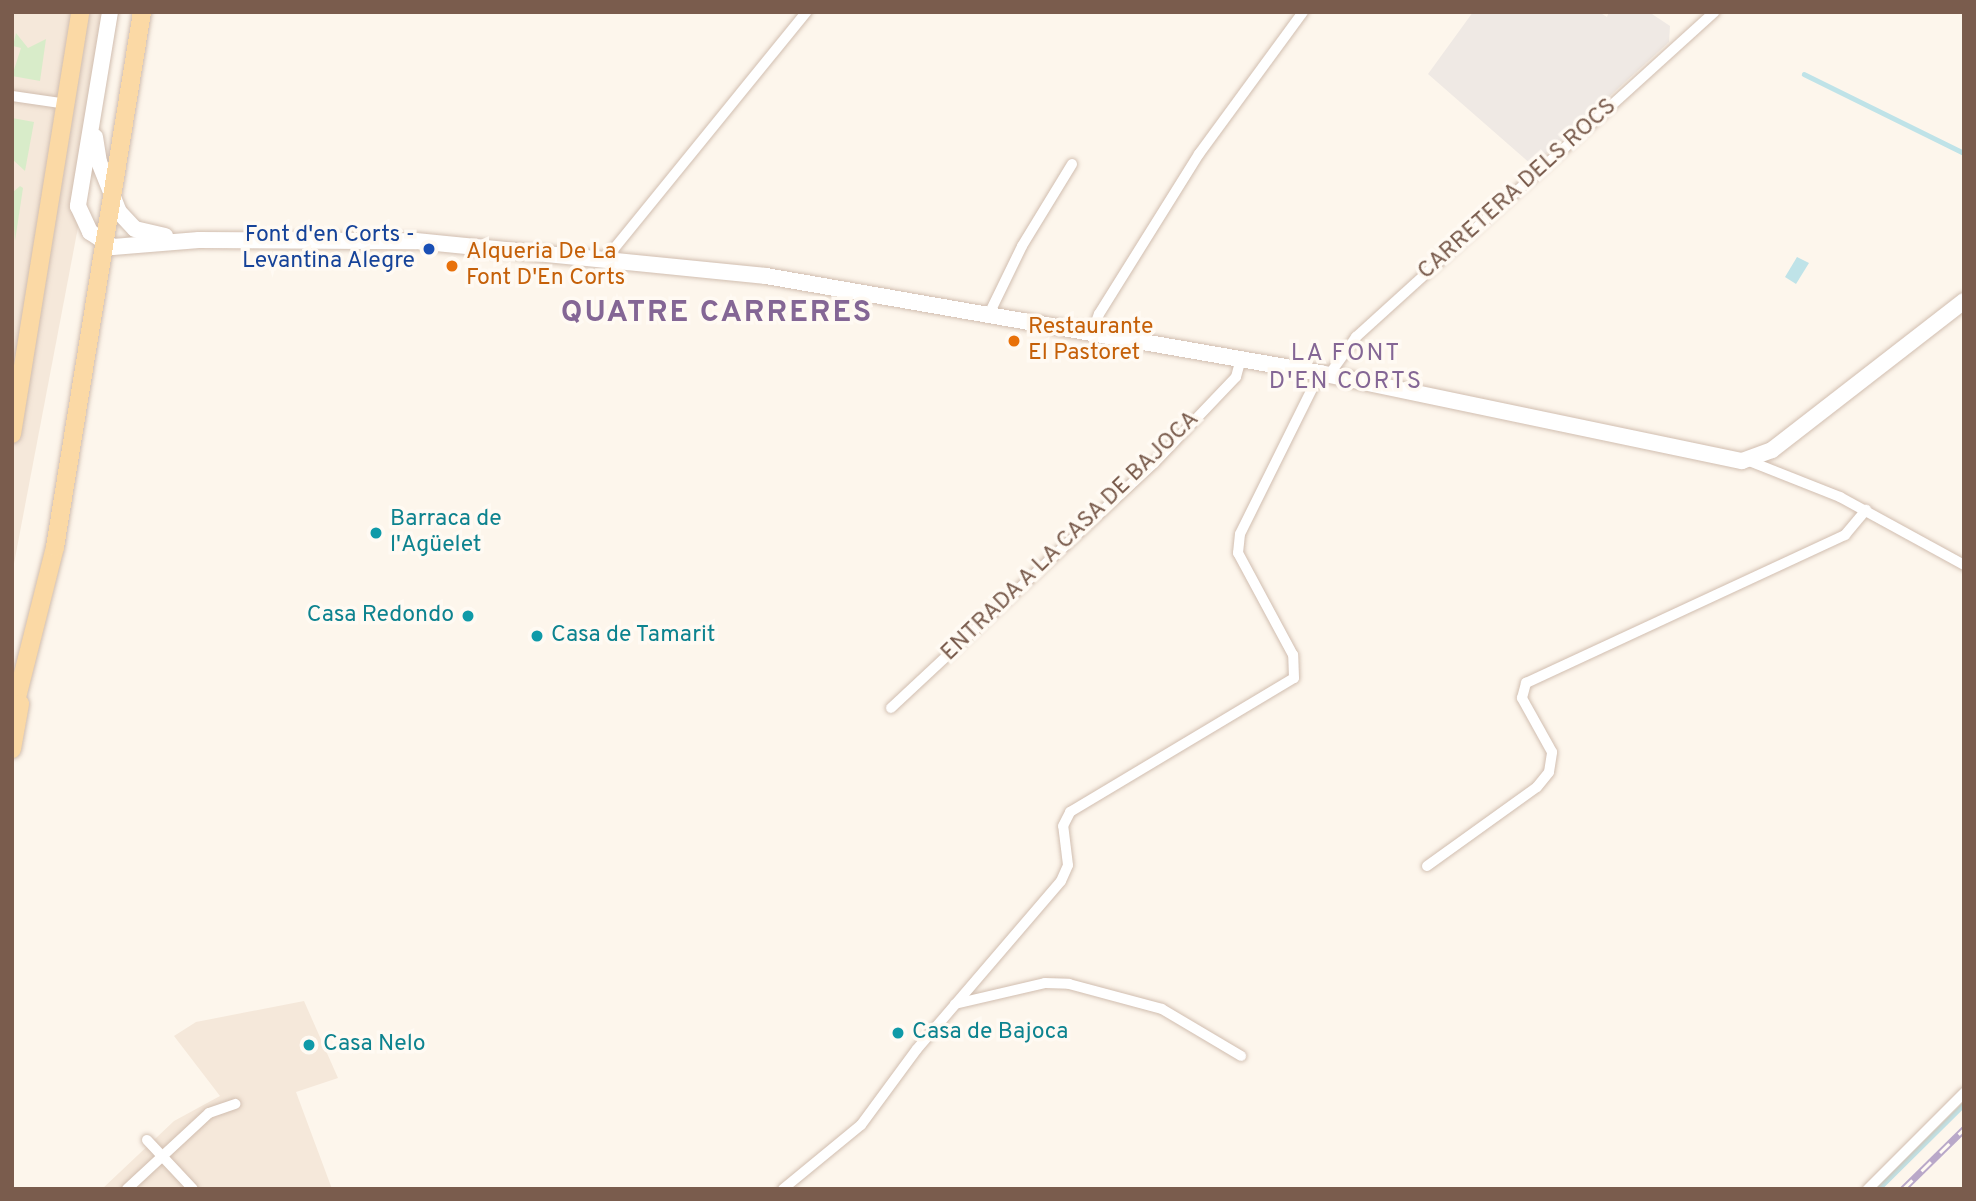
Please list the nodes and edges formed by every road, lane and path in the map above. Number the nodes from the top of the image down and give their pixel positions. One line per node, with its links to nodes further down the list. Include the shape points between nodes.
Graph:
1 (80, 12): 8 (main road)
2 (110, 12): 9 (street)
3 (142, 12): 11 (main road)
4 (806, 12): 14 (street)
5 (1303, 12): 17 (street, via 1199,154)
6 (1714, 12): 19 (street, CARRETERA DELS ROCS, via 1356,337)
7 (12, 96): 8 (street)
8 (67, 104): 20 (main road)
9 (95, 107): 11 (street, via 95,144); 13 (street, via 78,206 84,224)
10 (1072, 164): 16 (street, via 1022,246)
11 (111, 198): 12 (street, via 128,223 145,234); 13 (main road)
12 (199, 240): 13 (street, via 124,247); 14 (street, via 416,241)
13 (104, 244): 24 (main road, via 55,547)
14 (604, 261): 16 (street, via 766,276)
15 (1964, 301): 21 (street, via 1772,450)
16 (990, 312): 17 (street)
17 (1093, 331): 18 (street)
18 (1241, 358): 19 (street); 25 (street, ENTRADA A LA CASA DE BAJOCA, via 1236,377 1154,463)
19 (1325, 374): 21 (street); 29 (street, CARRETERA DELS ROCS, via 1240,534 1238,554 1293,654 1294,678 1070,812 1063,826 1065,874)
20 (12, 434)
21 (1749, 461): 22 (street)
22 (1866, 510): 23 (street); 28 (street, via 1845,536 1526,683 1522,698 1552,752 1549,772 1537,787)
23 (1964, 565)
24 (24, 677): 26 (main road); 27 (main road)
25 (891, 708)
26 (12, 717)
27 (12, 749)
28 (1427, 866)
29 (955, 1004): 30 (street, via 1045,983 1069,984 1162,1009); 37 (street, via 861,1125)
30 (1241, 1056)
31 (1964, 1093): 38 (street)
32 (235, 1104): 34 (street, via 209,1113)
33 (147, 1140): 34 (street)
34 (162, 1156): 35 (street); 36 (street)
35 (127, 1189)
36 (193, 1189)
37 (783, 1189)
38 (1868, 1189)

